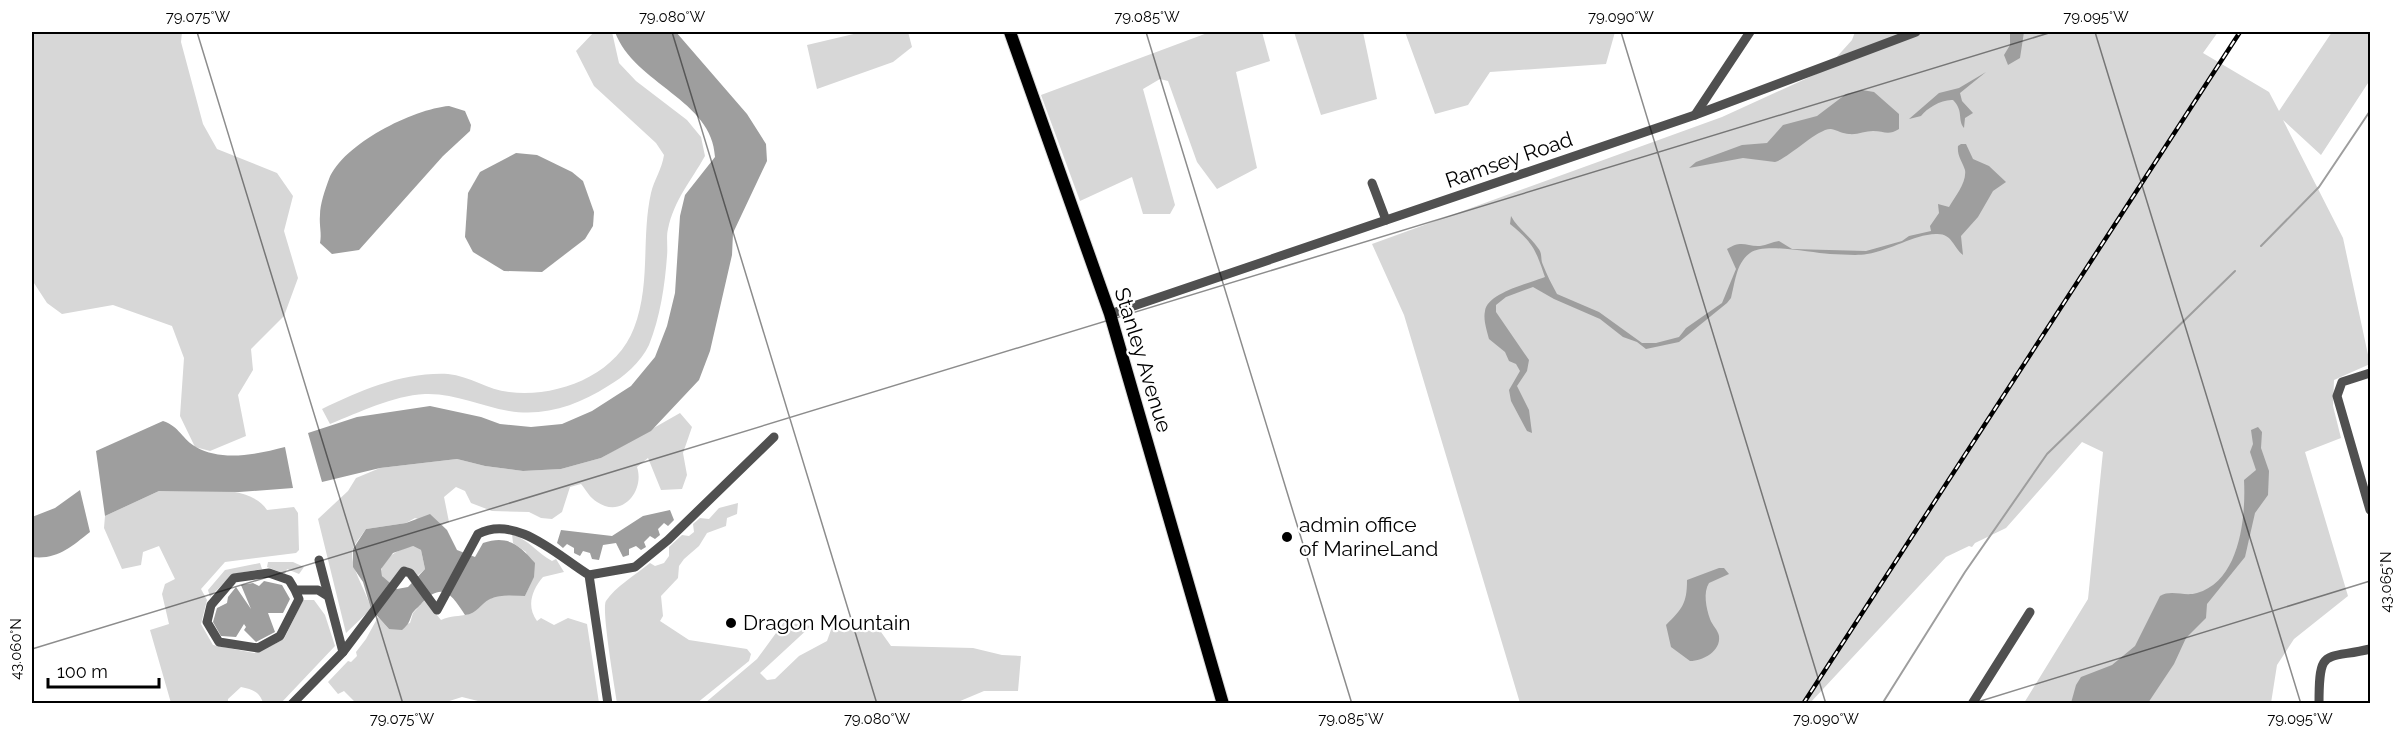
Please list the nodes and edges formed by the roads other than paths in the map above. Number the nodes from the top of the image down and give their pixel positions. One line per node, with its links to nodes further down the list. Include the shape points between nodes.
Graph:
1 (1010, 32): 7 (main road, Stanley Avenue)
2 (1750, 32): 4 (street)
3 (1916, 32): 4 (street, Ramsey Road)
4 (1695, 115): 6 (street, Ramsey Road)
5 (1372, 183): 6 (street)
6 (1386, 220): 7 (street, Ramsey Road)
7 (1110, 314): 20 (main road, Stanley Avenue)
8 (2370, 373): 10 (street, via 2342,382 2337,396)
9 (774, 437): 12 (street, via 635,567)
10 (2370, 510)
11 (319, 560): 14 (street)
12 (589, 575): 17 (street, via 523,533 488,529 478,534 437,610 410,573 404,571); 19 (street)
13 (295, 590): 13 (street, via 289,580 269,573 234,578 211,605 207,622 219,642 258,648 280,636 299,599); 14 (street, via 318,590)
14 (326, 595): 17 (street)
15 (2030, 612): 21 (street)
16 (2370, 649): 22 (street, via 2340,652 2324,662 2319,675)
17 (343, 651): 18 (street)
18 (292, 704)
19 (608, 704)
20 (1223, 704)
21 (1972, 704)
22 (2319, 704)

